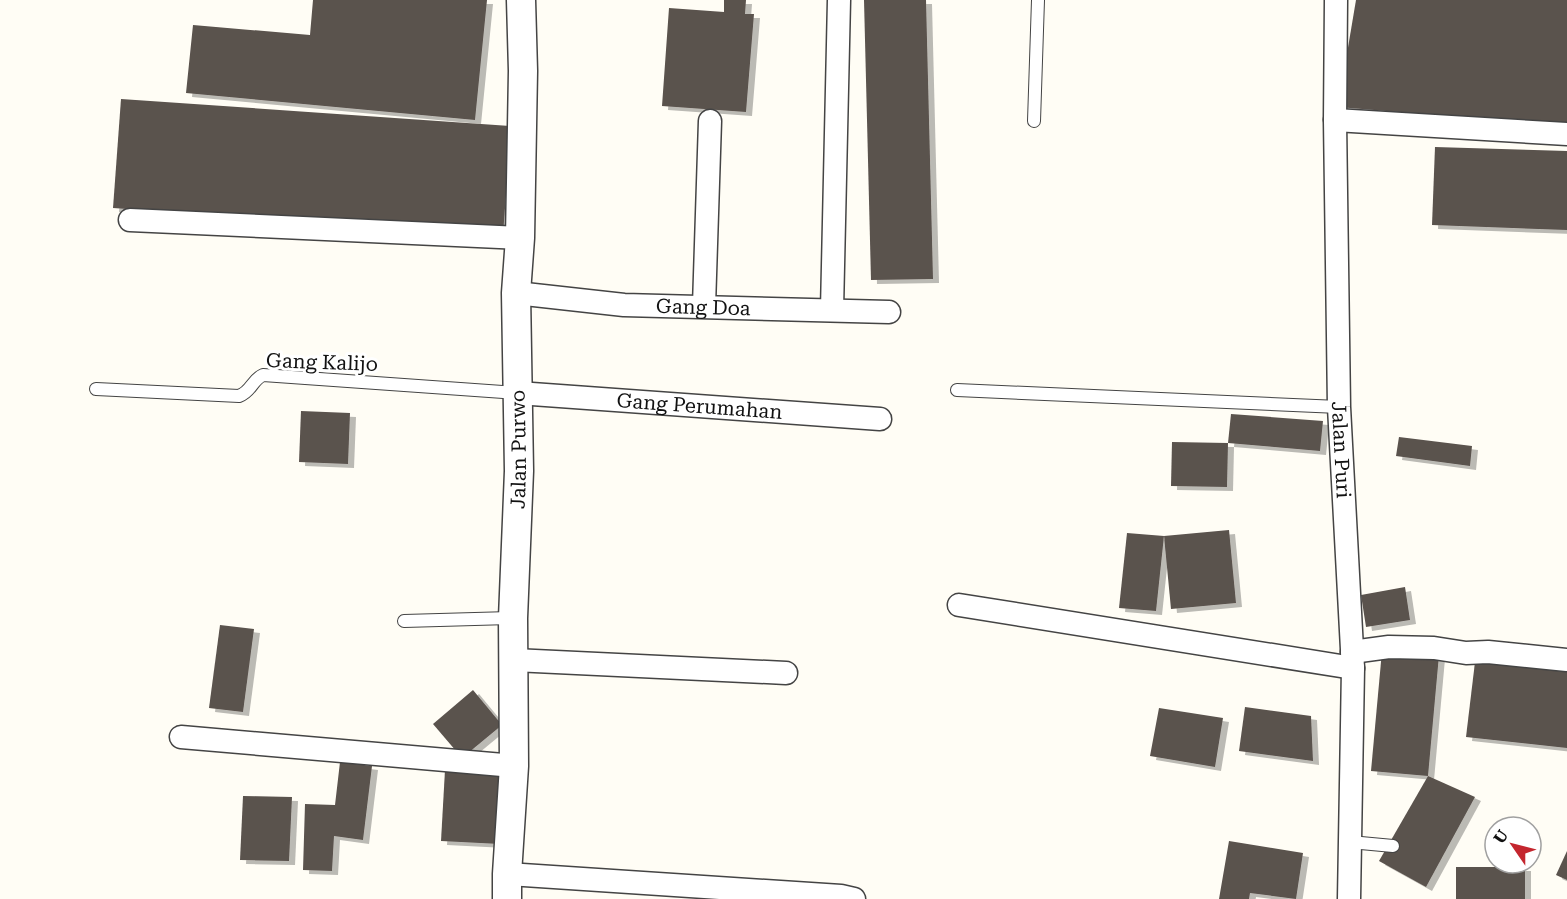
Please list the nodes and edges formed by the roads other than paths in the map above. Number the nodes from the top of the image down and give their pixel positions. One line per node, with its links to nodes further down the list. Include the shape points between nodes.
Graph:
1 (521, 0): 10 (street, Jalan Purwo)
2 (839, 0): 13 (street)
3 (1038, 0): 7 (lane)
4 (1336, 0): 5 (street, Jalan Puri)
5 (1335, 120): 8 (street); 18 (street, Jalan Puri)
6 (710, 121): 12 (street)
7 (1034, 121)
8 (1567, 134)
9 (130, 220): 10 (street)
10 (520, 238): 11 (street, Jalan Purwo)
11 (516, 293): 12 (street, Gang Doa, via 624,305); 17 (street, Jalan Purwo)
12 (704, 306): 13 (street, Gang Doa)
13 (832, 310): 14 (street, Gang Doa)
14 (889, 312)
15 (96, 389): 17 (lane, Gang Kalijo, via 239,396 263,375)
16 (957, 390): 18 (lane)
17 (518, 393): 19 (street, Gang Perumahan); 21 (street, Jalan Purwo)
18 (1339, 407): 24 (street, Jalan Puri)
19 (880, 419)
20 (959, 605): 24 (street)
21 (513, 618): 22 (lane); 23 (street, Jalan Purwo)
22 (404, 621)
23 (514, 660): 26 (street); 28 (street, Jalan Purwo)
24 (1353, 660): 25 (street, via 1389,647); 29 (street, Jalan Puri)
25 (1567, 660)
26 (786, 673)
27 (181, 737): 28 (street)
28 (514, 766): 31 (street, Jalan Purwo)
29 (1350, 842): 30 (lane); 33 (street, Jalan Puri)
30 (1394, 846)
31 (507, 887): 32 (street)
32 (854, 899)
33 (1349, 899)

